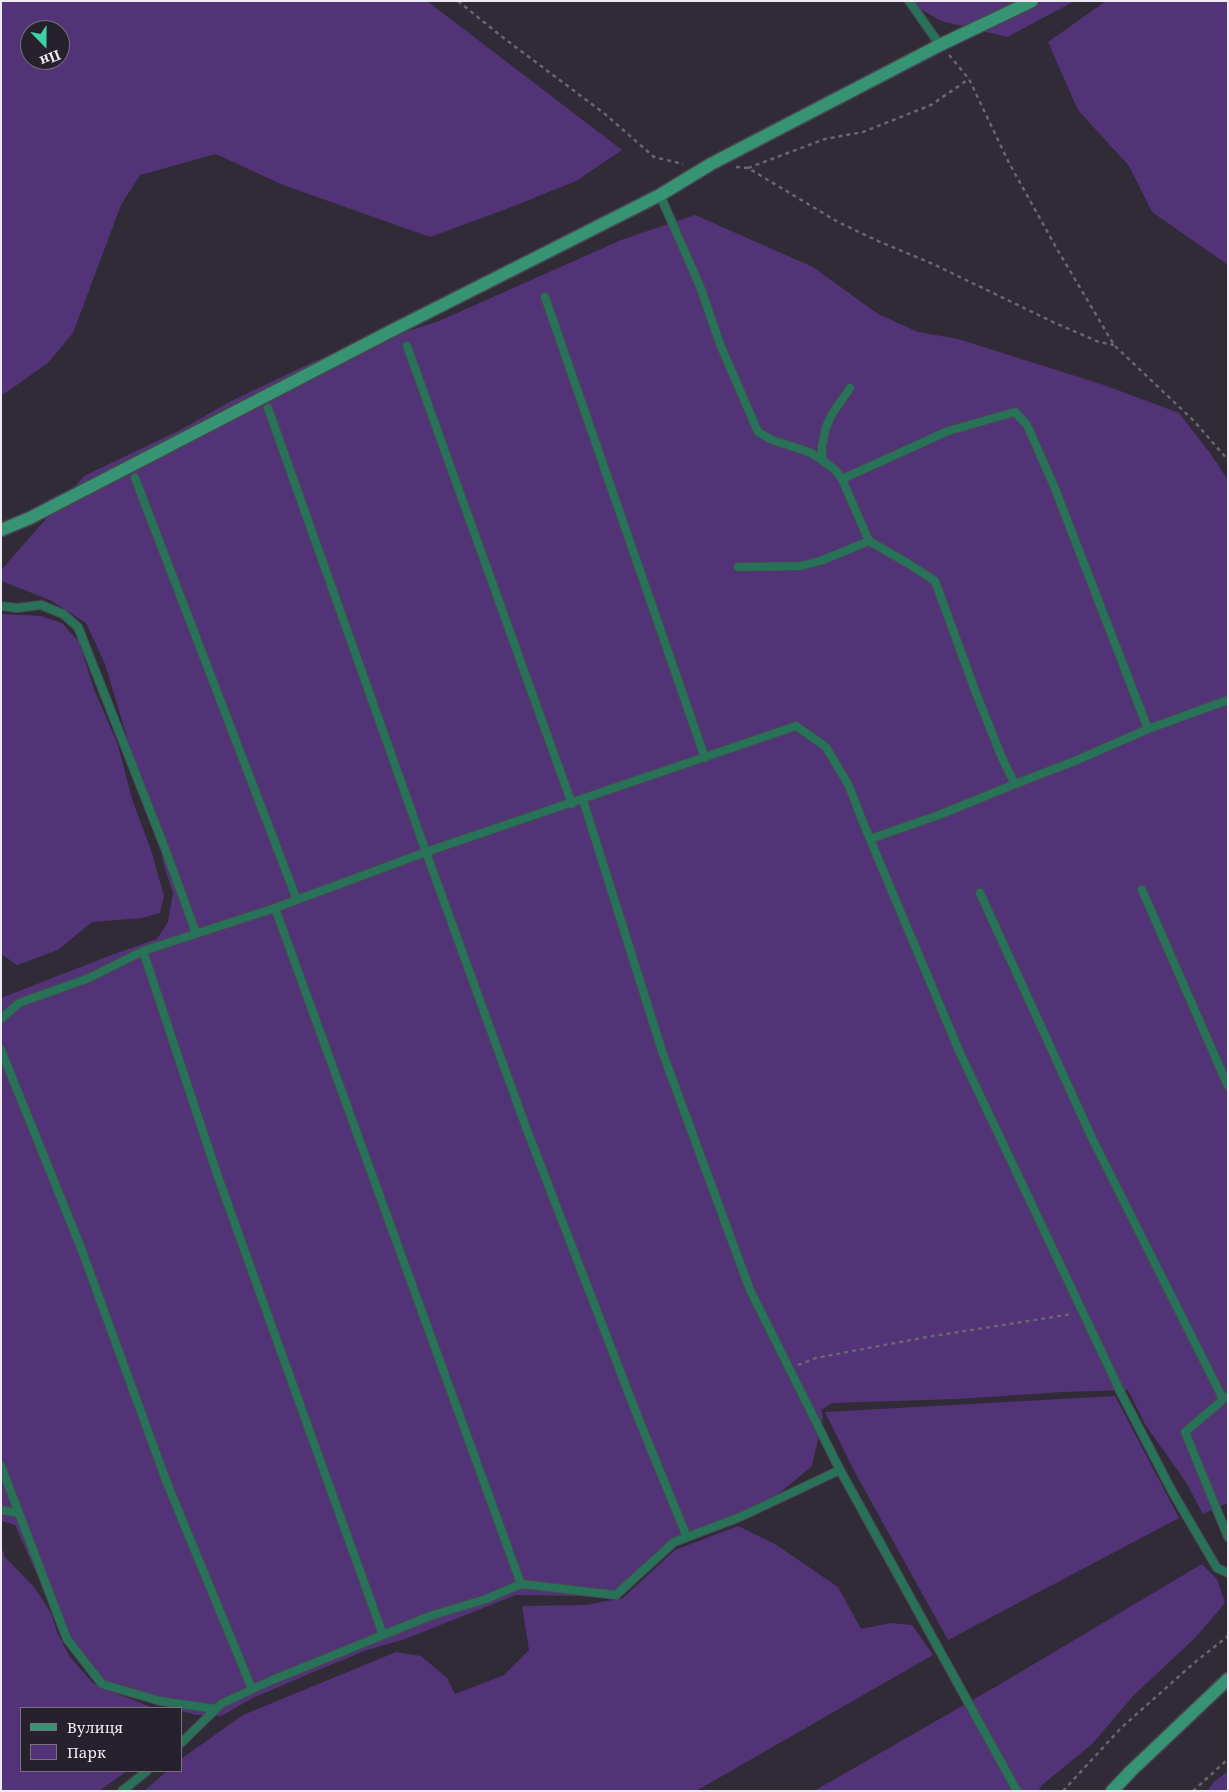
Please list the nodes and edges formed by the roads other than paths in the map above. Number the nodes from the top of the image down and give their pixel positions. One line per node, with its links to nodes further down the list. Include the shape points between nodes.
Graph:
1 (909, 1): 3 (lane)
2 (1032, 1): 3 (street)
3 (940, 44): 4 (street, via 711,164)
4 (660, 196): 9 (lane, via 758,432); 12 (street)
5 (546, 297): 18 (lane)
6 (407, 346): 21 (lane)
7 (850, 388): 9 (lane, via 826,427)
8 (268, 408): 23 (lane)
9 (822, 460): 11 (lane)
10 (135, 478): 26 (lane)
11 (842, 479): 13 (lane); 17 (lane, via 948,431 1015,412 1027,425 1054,486)
12 (1, 530)
13 (869, 541): 14 (lane, via 801,566); 19 (lane, via 935,582 976,693)
14 (738, 568)
15 (1, 606): 28 (lane, via 41,605 63,614 78,627)
16 (1228, 700): 17 (lane)
17 (1148, 729): 19 (lane)
18 (705, 758): 20 (lane); 22 (lane, via 796,726 826,747 850,786)
19 (1015, 784): 22 (lane)
20 (583, 800): 21 (lane); 35 (lane, via 662,1051 750,1290)
21 (572, 804): 23 (lane)
22 (870, 839): 40 (lane, via 960,1053 1122,1395 1217,1568)
23 (426, 852): 26 (lane); 38 (lane, via 527,1130)
24 (1142, 890): 32 (lane)
25 (980, 893): 33 (lane, via 1092,1138)
26 (296, 900): 27 (lane)
27 (274, 908): 28 (lane); 41 (lane)
28 (196, 934): 29 (lane)
29 (143, 951): 30 (lane, via 89,978 19,1003); 42 (lane, via 217,1174)
30 (1, 1020)
31 (1, 1050): 44 (lane, via 81,1248 167,1483)
32 (1228, 1086)
33 (1225, 1398): 39 (lane, via 1185,1432)
34 (1, 1466): 37 (lane)
35 (840, 1470): 38 (lane, via 740,1517); 49 (lane)
36 (1, 1510): 37 (lane)
37 (18, 1513): 45 (lane, via 67,1639 102,1684 160,1701)
38 (687, 1537): 41 (lane, via 674,1542 616,1595)
39 (1228, 1537)
40 (1228, 1573)
41 (521, 1584): 42 (lane)
42 (382, 1636): 44 (lane)
43 (1228, 1679): 50 (street)
44 (252, 1690): 45 (lane)
45 (216, 1709): 46 (lane)
46 (182, 1742)
47 (146, 1772): 48 (lane)
48 (122, 1791)
49 (1018, 1791)
50 (1112, 1791)

